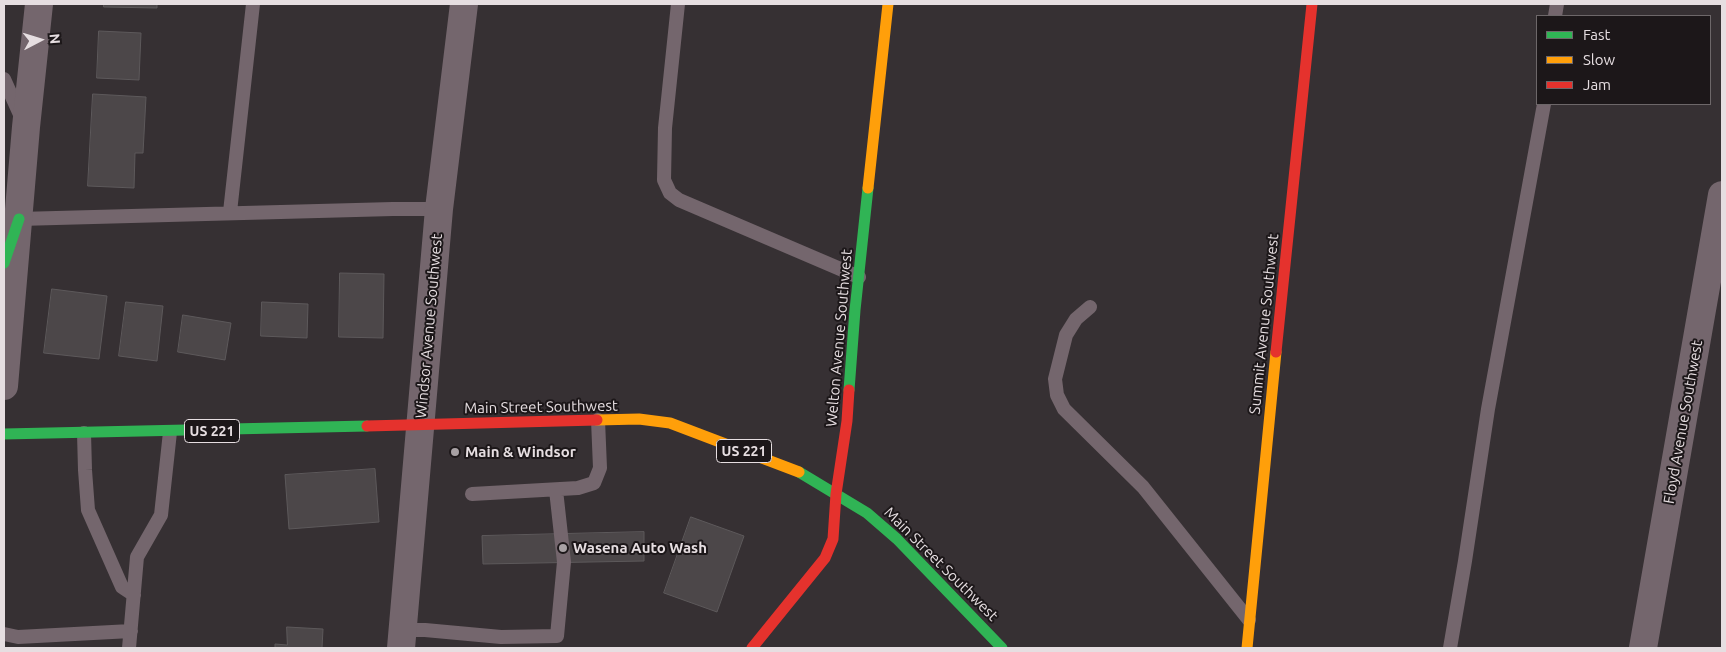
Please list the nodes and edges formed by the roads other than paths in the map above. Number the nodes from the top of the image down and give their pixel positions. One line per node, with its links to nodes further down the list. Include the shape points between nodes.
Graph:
1 (39, 4): 9 (street)
2 (253, 4): 12 (lane)
3 (464, 4): 11 (street, Windsor Avenue Southwest)
4 (678, 4): 15 (lane, via 665,128 664,180 670,193 678,200)
5 (888, 4): 15 (street, Welton Avenue Southwest)
6 (1312, 4): 27 (street, Summit Avenue Southwest)
7 (4, 79): 9 (lane)
8 (1544, 105): 35 (lane, via 1488,410)
9 (26, 127): 13 (street)
10 (1722, 195): 36 (street, Floyd Avenue Southwest)
11 (439, 209): 12 (lane); 19 (street, Windsor Avenue Southwest)
12 (230, 212): 13 (lane)
13 (19, 219): 14 (street); 17 (street)
14 (4, 263)
15 (859, 277): 25 (street, Welton Avenue Southwest, via 847,421)
16 (1090, 307): 27 (lane, via 1066,335 1055,379 1057,395 1064,409 1142,487)
17 (4, 386)
18 (598, 420): 19 (street, Main Street Southwest / US 221); 23 (lane, via 600,468 594,483); 25 (street, Main Street Southwest / US 221, via 639,419 670,423 798,471)
19 (421, 425): 20 (street, Main Street Southwest / US 221); 30 (street, Windsor Avenue Southwest)
20 (170, 432): 21 (street, Main Street Southwest / US 221); 26 (lane, via 161,515 137,557)
21 (84, 433): 22 (street, Main Street Southwest / US 221); 26 (lane, via 88,510 122,587)
22 (4, 434)
23 (556, 490): 24 (lane); 30 (lane, via 564,562 557,636 501,637 425,630)
24 (472, 494)
25 (836, 494): 32 (street, Welton Avenue Southwest, via 832,539 826,558); 33 (street, Main Street Southwest / US 221, via 868,512 897,538)
26 (134, 595): 28 (lane)
27 (1251, 622): 34 (street, Summit Avenue Southwest)
28 (131, 632): 29 (lane, via 18,637); 31 (lane)
29 (4, 634)
30 (401, 639)
31 (129, 648)
32 (752, 648)
33 (1002, 648)
34 (1248, 648)
35 (1450, 648)
36 (1642, 648)

